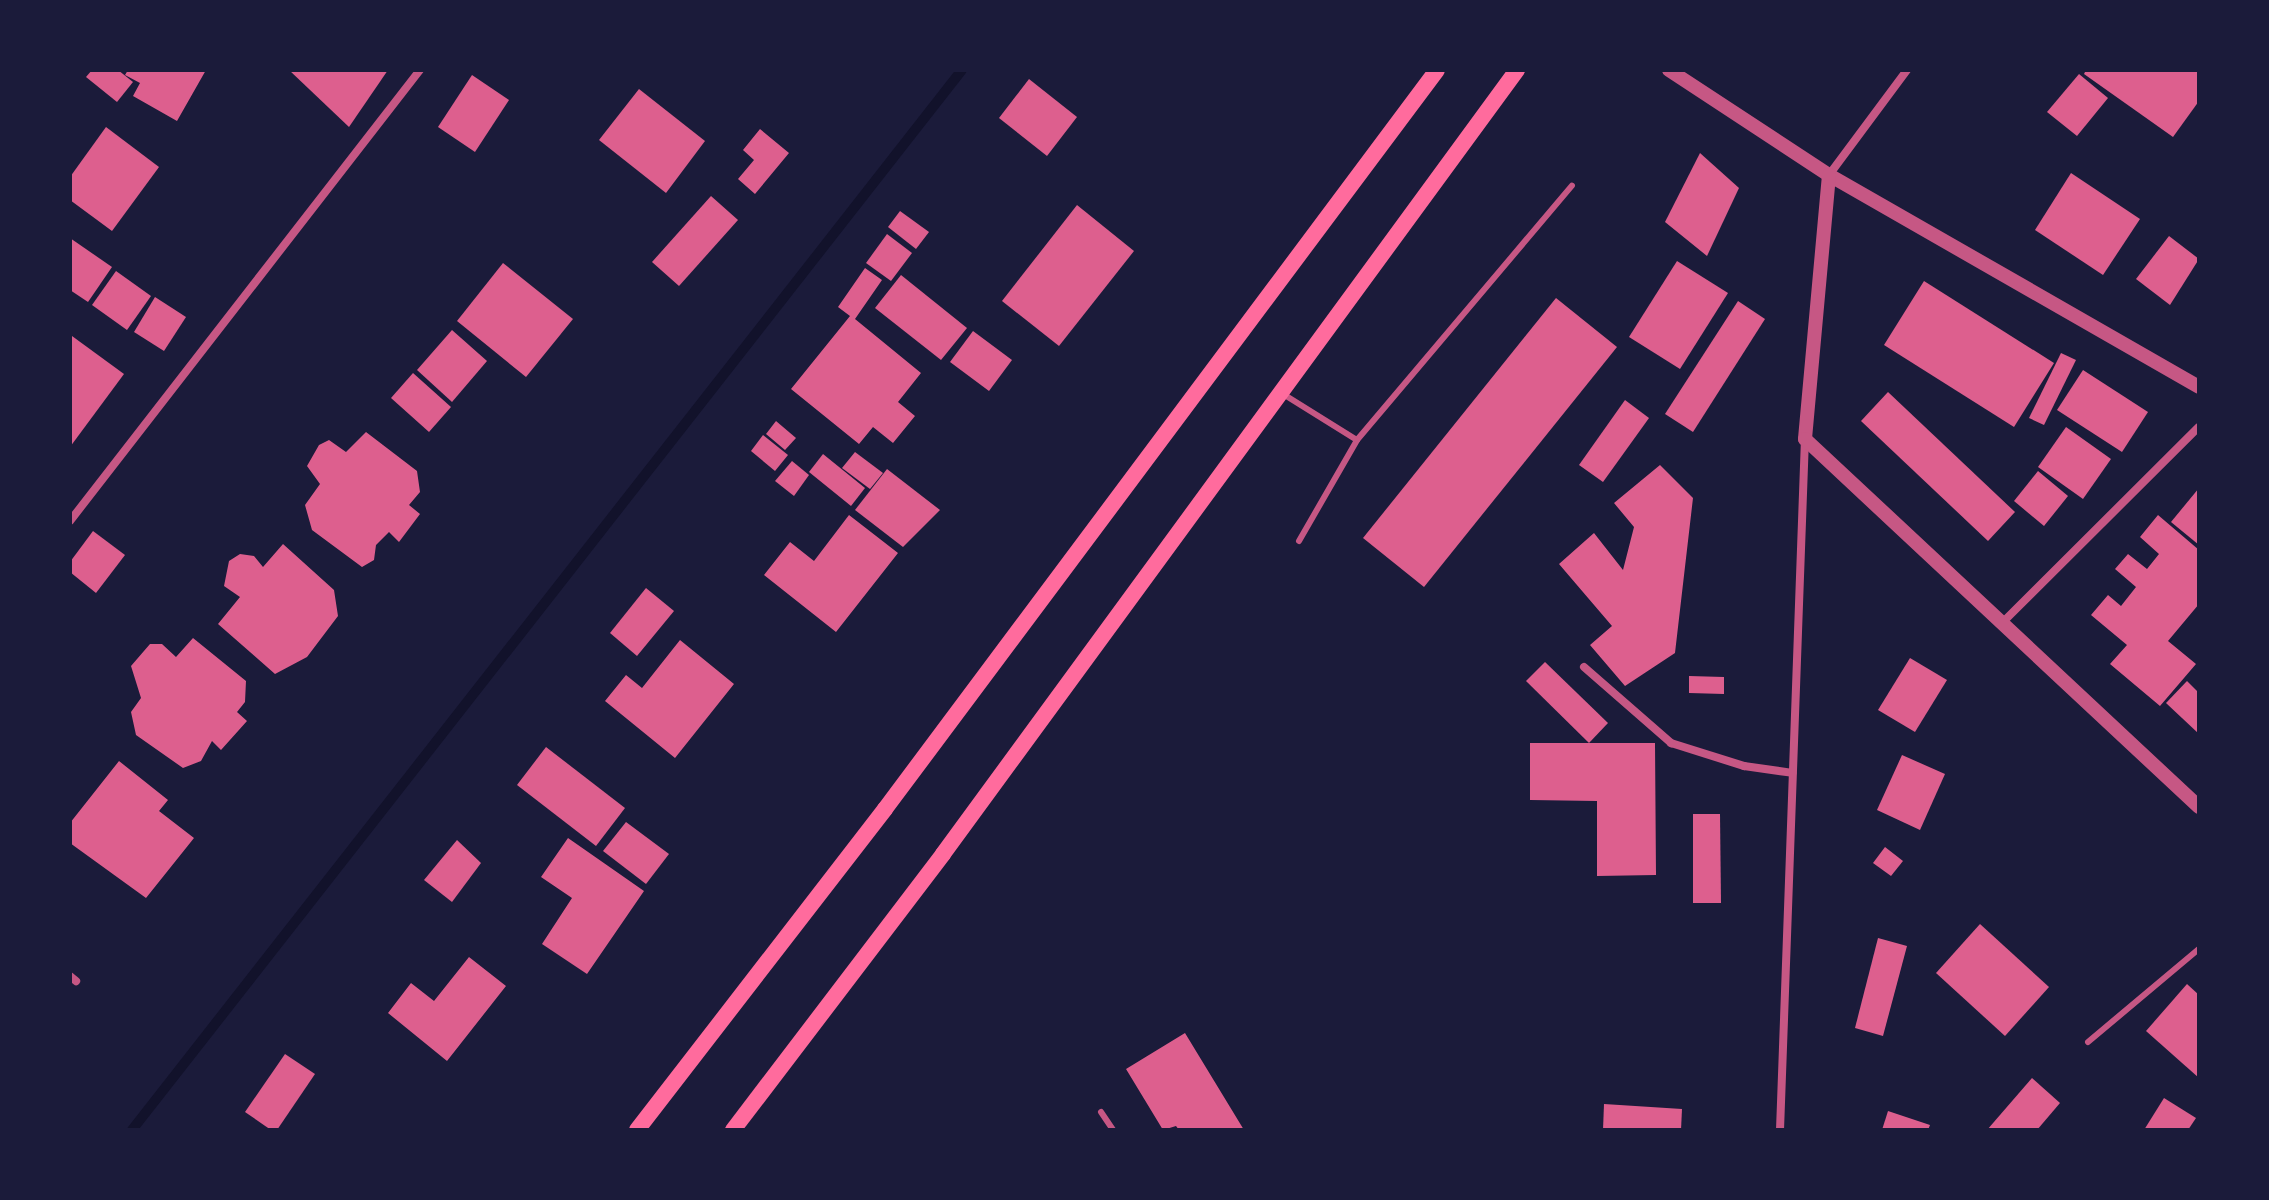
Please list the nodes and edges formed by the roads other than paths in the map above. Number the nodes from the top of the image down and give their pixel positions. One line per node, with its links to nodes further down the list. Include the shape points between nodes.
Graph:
1 (420, 70): 13 (street)
2 (1437, 70): 22 (main road, via 885,809)
3 (1517, 70): 9 (main road)
4 (1669, 70): 6 (street)
5 (1907, 70): 6 (street)
6 (1829, 175): 8 (street); 11 (street)
7 (1572, 186): 12 (lane)
8 (2199, 387)
9 (1280, 393): 12 (lane); 23 (main road)
10 (2199, 427): 15 (street)
11 (1805, 439): 15 (street); 17 (street)
12 (1357, 440): 14 (lane)
13 (70, 521)
14 (1299, 541)
15 (2003, 622): 18 (street)
16 (1584, 667): 17 (street, via 1671,743 1744,766)
17 (1793, 773): 25 (street)
18 (2199, 807)
19 (2199, 949): 20 (lane)
20 (2088, 1042)
21 (1101, 1112): 24 (lane)
22 (637, 1130)
23 (733, 1130)
24 (1113, 1130)
25 (1780, 1130)

